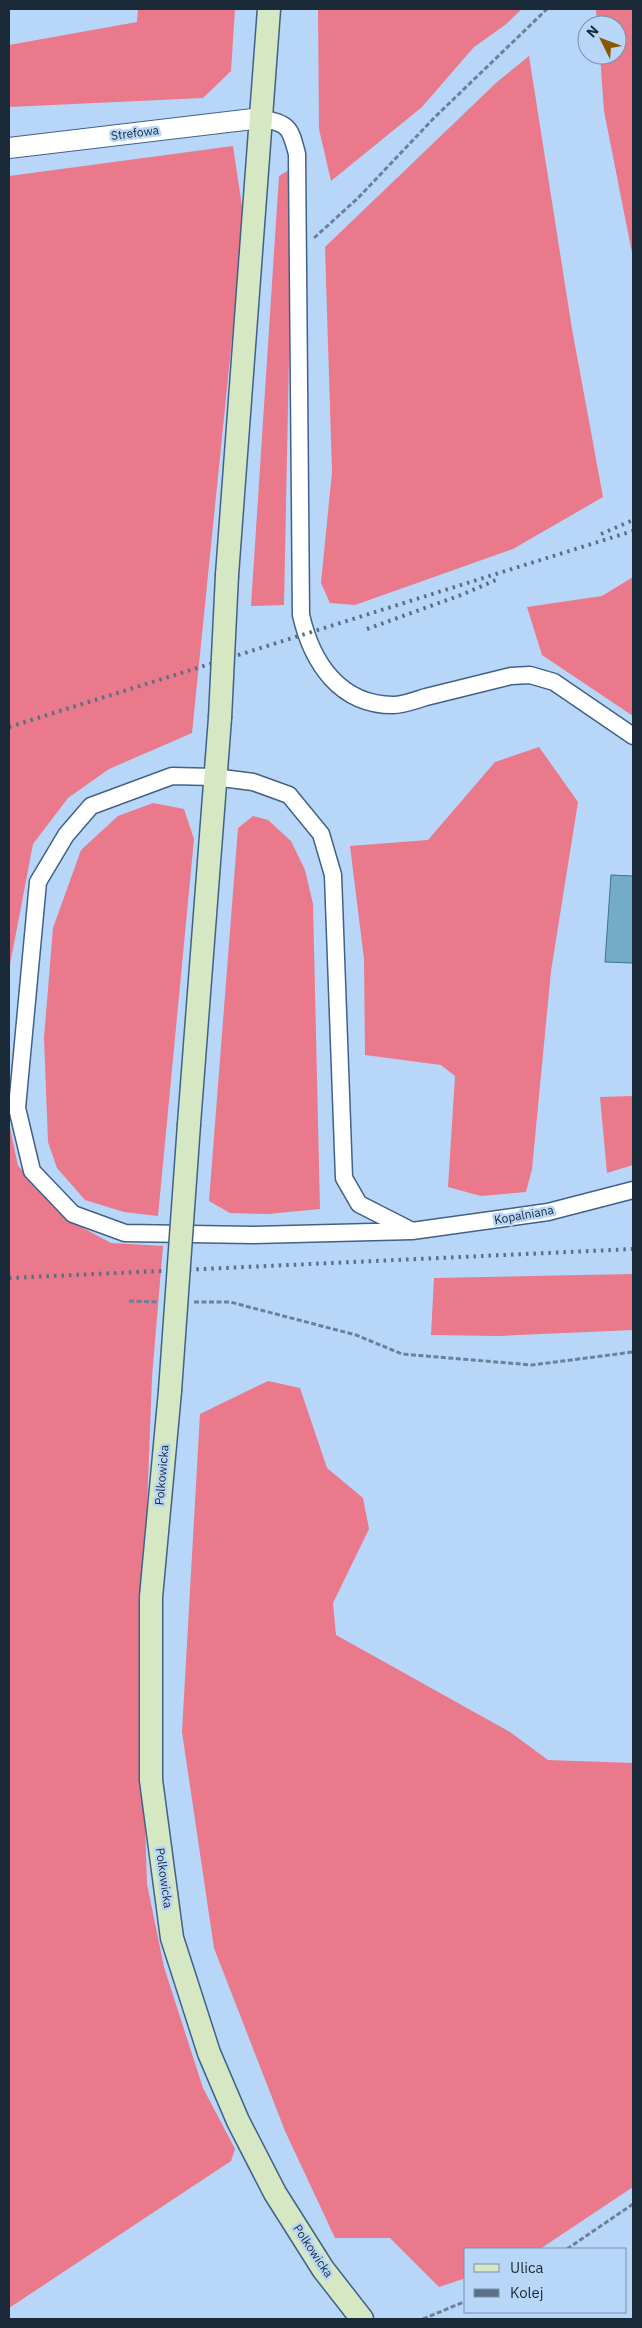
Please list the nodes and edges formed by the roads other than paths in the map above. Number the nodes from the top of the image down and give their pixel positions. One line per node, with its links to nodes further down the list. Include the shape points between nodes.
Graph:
1 (269, 9): 2 (main road, Polkowicka)
2 (261, 118): 3 (street, Strefowa); 4 (street, via 281,122 292,134 297,154 301,615 319,664 338,686 364,702 394,705 511,676 530,675 554,682); 5 (main road, Polkowicka, bridge)
3 (9, 148)
4 (633, 736)
5 (214, 777): 7 (street, Kopalniana, via 253,782 289,795 321,834 333,875 344,1178 359,1204); 7 (street, Kopalniana, via 172,776 91,806 66,835 38,882 17,1108 32,1171 73,1214 125,1233 254,1235); 8 (main road, Polkowicka, bridge, via 170,1391 151,1597 151,1780 172,1938 209,2053 238,2121 275,2193 323,2269)
6 (633, 1190): 7 (street, Kopalniana, via 548,1212)
7 (412, 1231)
8 (362, 2319)

